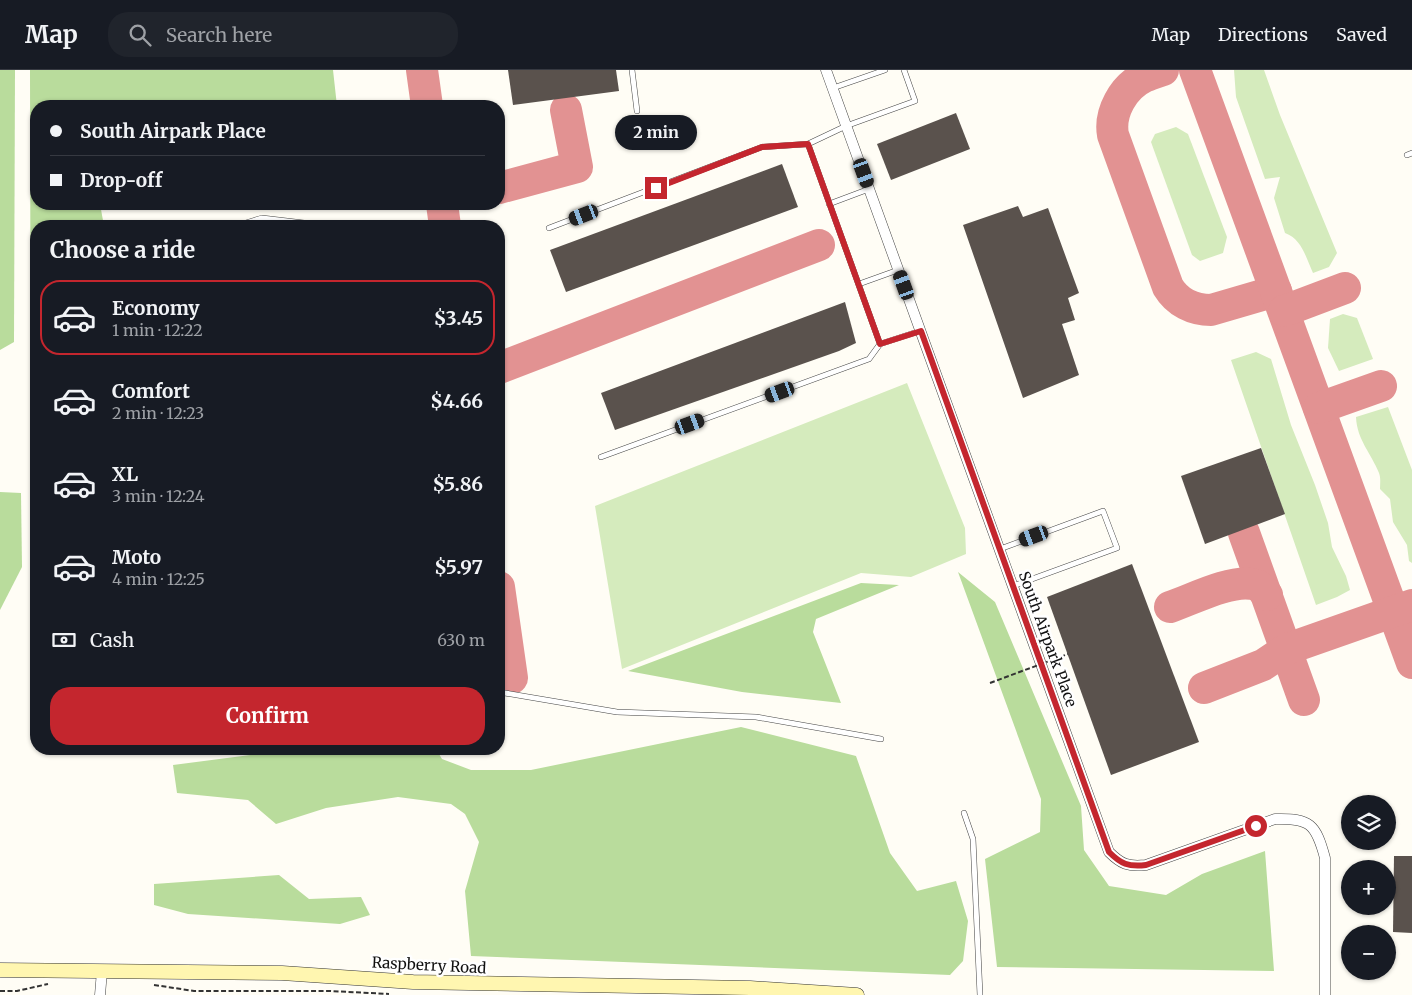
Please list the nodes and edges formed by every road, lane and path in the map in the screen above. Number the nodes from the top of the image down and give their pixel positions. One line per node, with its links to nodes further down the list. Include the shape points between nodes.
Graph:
1 (632, 70): 6 (lane)
2 (826, 70): 5 (street, South Airpark Place)
3 (885, 70): 5 (lane)
4 (904, 70): 7 (lane, via 915,101)
5 (832, 88): 7 (street, South Airpark Place)
6 (637, 111)
7 (846, 126): 8 (lane); 9 (street, South Airpark Place)
8 (808, 144): 10 (lane); 13 (lane, via 762,147)
9 (869, 189): 10 (lane); 14 (street, South Airpark Place)
10 (830, 204): 15 (lane)
11 (256, 220): 12 (lane)
12 (279, 220)
13 (549, 228)
14 (899, 270): 15 (lane); 16 (street, South Airpark Place)
15 (859, 284): 17 (lane)
16 (921, 331): 17 (lane); 19 (street, South Airpark Place)
17 (880, 344): 18 (lane, via 869,359)
18 (601, 457)
19 (1000, 549): 20 (street, South Airpark Place); 20 (lane, via 1103,511 1117,548)
20 (1013, 586): 36 (street, South Airpark Place, via 1109,852 1119,862 1130,867 1146,865 1275,819 1296,818 1312,826 1325,858)
21 (1068, 654): 22 (path, bridge)
22 (990, 683)
23 (505, 693): 24 (lane, via 617,712 756,717)
24 (881, 739)
25 (964, 813): 35 (lane, via 973,839)
26 (0, 970): 27 (street, Raspberry Road)
27 (102, 971): 30 (street, Raspberry Road, via 282,973); 32 (street)
28 (49, 984): 31 (path)
29 (149, 985): 33 (path, via 194,991 330,991)
30 (636, 991): 34 (street, Raspberry Road, via 750,988)
31 (0, 992)
32 (100, 995)
33 (393, 995)
34 (857, 995)
35 (980, 995)
36 (1325, 995)

